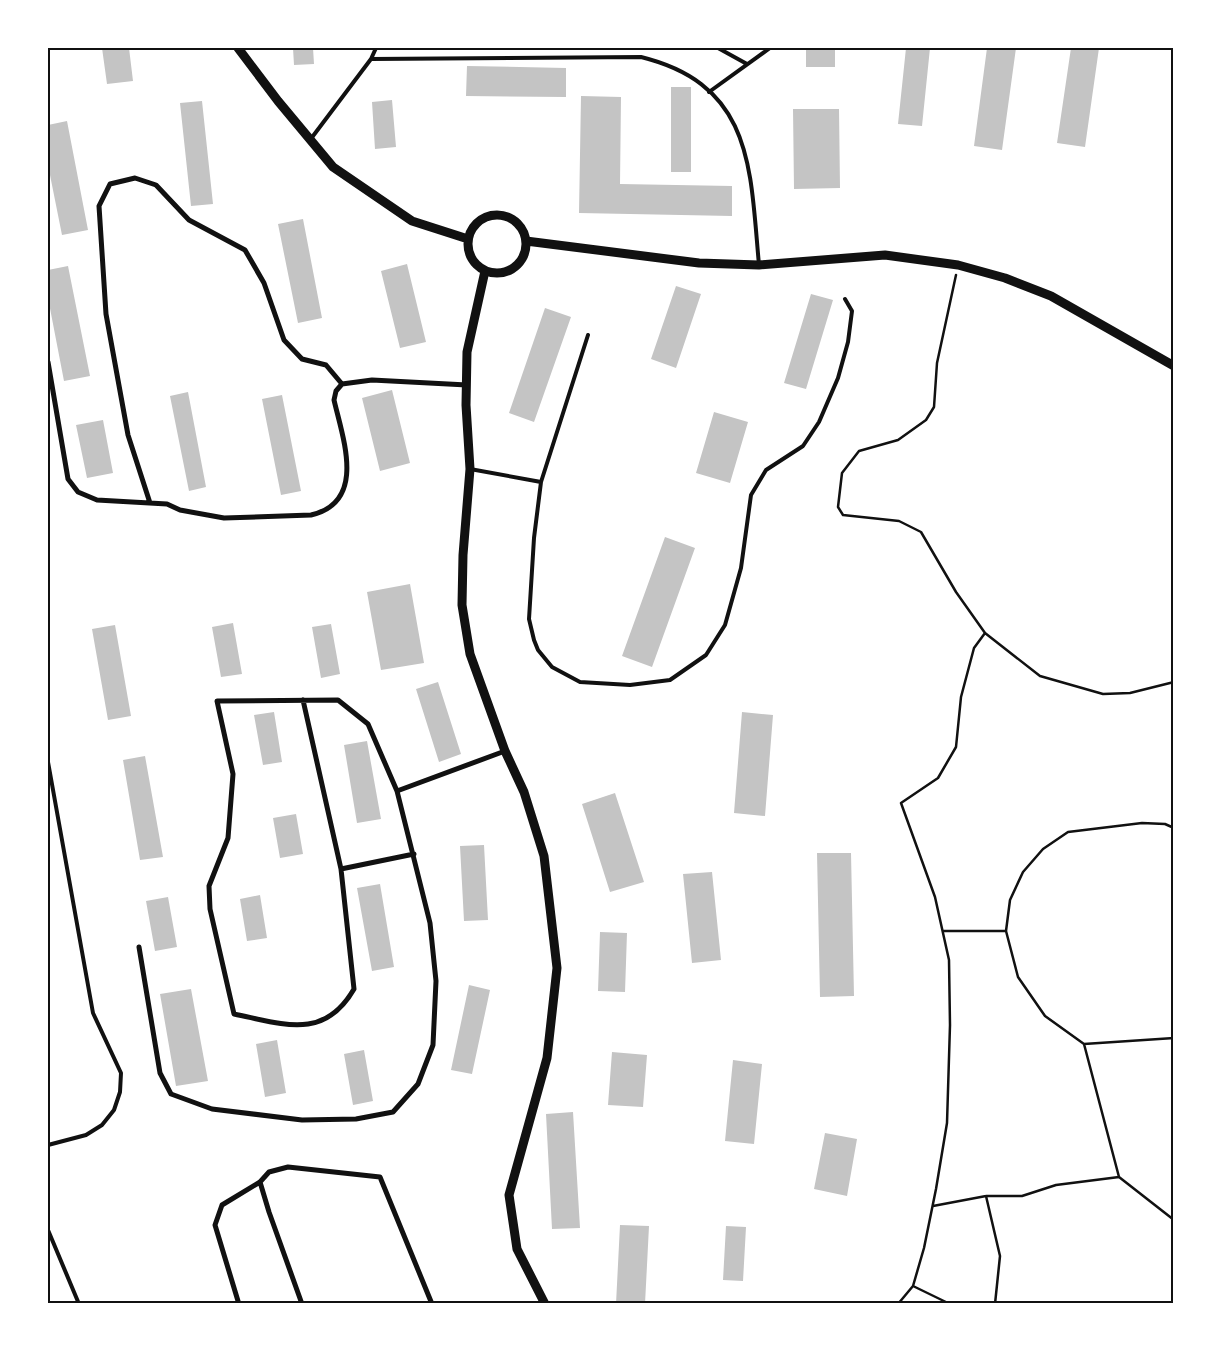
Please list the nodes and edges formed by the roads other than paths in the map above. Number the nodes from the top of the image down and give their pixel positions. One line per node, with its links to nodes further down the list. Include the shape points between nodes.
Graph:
1 (238, 48): 8 (street)
2 (376, 48): 5 (lane)
3 (718, 48): 6 (lane)
4 (770, 48): 6 (lane)
5 (371, 59): 7 (lane, via 641,56 671,66); 8 (lane)
6 (747, 64): 7 (lane)
7 (709, 92): 11 (lane, via 729,116 747,155)
8 (310, 140): 9 (street, via 333,167 412,221)
9 (468, 239): 10 (street, via 474,225 494,215 509,217 516,222); 12 (street, via 473,261)
10 (526, 242): 11 (street, via 699,263); 12 (street, via 524,257 514,268 500,273)
11 (759, 265): 16 (street, via 885,255 958,265 1005,278 1051,296)
12 (484, 271): 18 (street, via 467,352)
13 (845, 299): 20 (lane, via 852,311 838,378 819,422 803,446 766,470 752,494 740,568 726,625 706,655 670,680 630,685 580,682 552,667 538,650 530,619)
14 (588, 335): 20 (lane)
15 (48, 362): 21 (street, via 68,479 72,486 90,499)
16 (1174, 366)
17 (342, 384): 18 (street, via 372,380); 21 (street, via 334,400 348,477 344,492 330,508 311,515 224,518); 21 (street, via 326,365 302,359 284,340 264,283 245,250 189,220 156,185 135,178 110,184 99,206 106,314 128,435)
18 (467, 385): 19 (street)
19 (470, 470): 20 (lane); 23 (street, via 462,554 462,605 470,654)
20 (541, 482)
21 (150, 503)
22 (303, 700): 25 (street, via 338,700 368,724); 27 (street); 27 (street, via 217,701 233,774 228,838 209,886 210,909 234,1014 288,1025 320,1023 345,1004 354,988)
23 (505, 751): 25 (street); 36 (street, via 524,792 544,856 556,968 547,1058 509,1195 517,1249)
24 (48, 762): 29 (lane, via 93,1013 121,1073 120,1092 114,1110 102,1125 86,1136)
25 (397, 791): 26 (street)
26 (414, 854): 27 (street); 28 (street, via 431,933 436,981 433,1045 418,1084 392,1112 356,1119 302,1120 212,1108 171,1094 160,1073)
27 (341, 868)
28 (139, 947)
29 (48, 1145)
30 (260, 1182): 32 (street, via 222,1205 215,1225); 34 (street); 35 (street, via 269,1172 288,1167 380,1177)
31 (48, 1230): 33 (lane)
32 (238, 1301)
33 (79, 1304)
34 (302, 1304)
35 (432, 1304)
36 (545, 1304)

